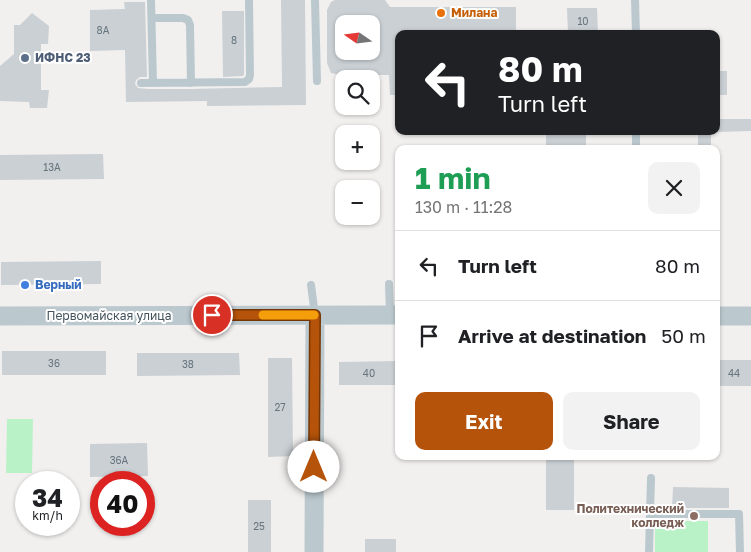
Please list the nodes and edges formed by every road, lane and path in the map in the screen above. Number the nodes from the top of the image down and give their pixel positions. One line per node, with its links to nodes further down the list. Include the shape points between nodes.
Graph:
1 (151, 0): 5 (lane)
2 (249, 0): 8 (lane, via 249,79 244,82)
3 (315, 0): 7 (lane)
4 (635, 0): 6 (lane)
5 (152, 18): 8 (lane, via 188,20); 9 (lane)
6 (636, 30)
7 (317, 81)
8 (191, 82): 9 (lane)
9 (153, 83): 10 (lane)
10 (142, 84)
11 (389, 284): 14 (lane)
12 (311, 285): 13 (lane)
13 (315, 315): 14 (street, Первомайская улица); 15 (street, Первомайская улица); 20 (street)
14 (394, 315)
15 (0, 316)
16 (720, 316): 17 (street)
17 (751, 316)
18 (651, 478): 19 (lane)
19 (650, 514): 21 (lane); 22 (lane, via 739,514)
20 (314, 552)
21 (650, 552)
22 (740, 552)

